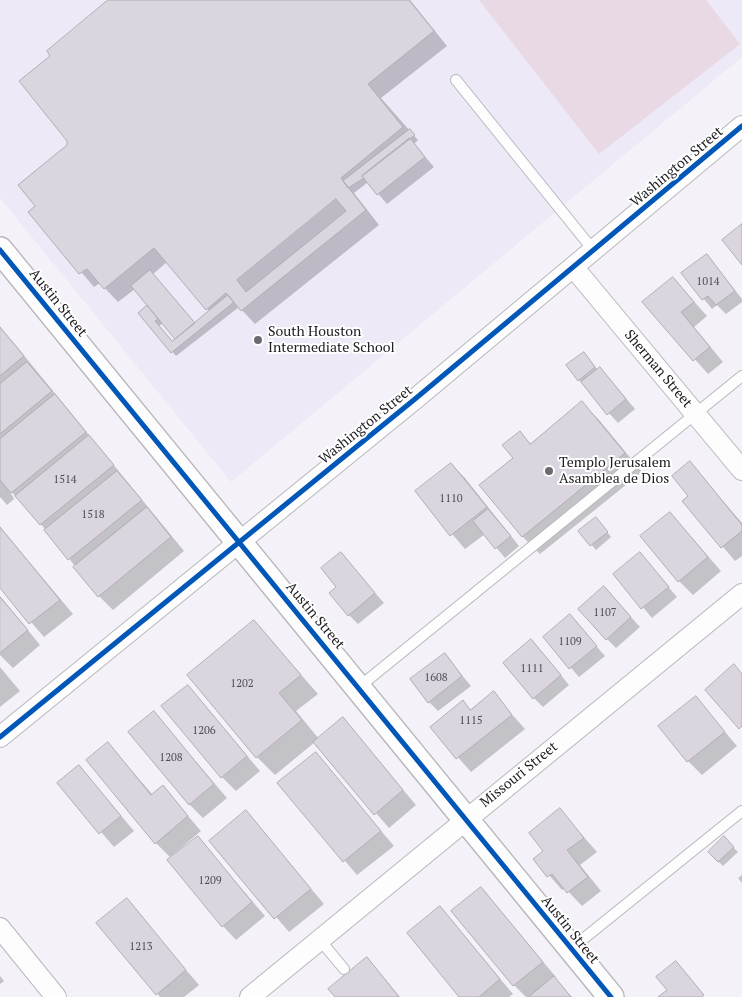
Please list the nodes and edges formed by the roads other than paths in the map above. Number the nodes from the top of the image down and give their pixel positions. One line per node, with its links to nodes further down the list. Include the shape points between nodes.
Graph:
1 (456, 80): 3 (lane)
2 (742, 126): 3 (street, Washington Street)
3 (594, 252): 5 (street, Washington Street)
4 (3, 260): 9 (street, Austin Street)
5 (574, 268): 7 (street, Sherman Street); 9 (street, Washington Street)
6 (742, 376): 7 (lane)
7 (696, 414): 8 (street, Sherman Street); 11 (lane)
8 (742, 470)
9 (240, 543): 11 (street, Austin Street); 12 (street, Washington Street)
10 (742, 594): 14 (street, Missouri Street)
11 (359, 687): 14 (street, Austin Street)
12 (0, 737)
13 (742, 811): 17 (lane)
14 (465, 819): 16 (street, Missouri Street); 17 (street, Austin Street)
15 (0, 928): 19 (street)
16 (320, 940): 18 (lane); 20 (street, Missouri Street)
17 (571, 949): 21 (street, Austin Street)
18 (344, 969)
19 (56, 997)
20 (250, 997)
21 (611, 997)

